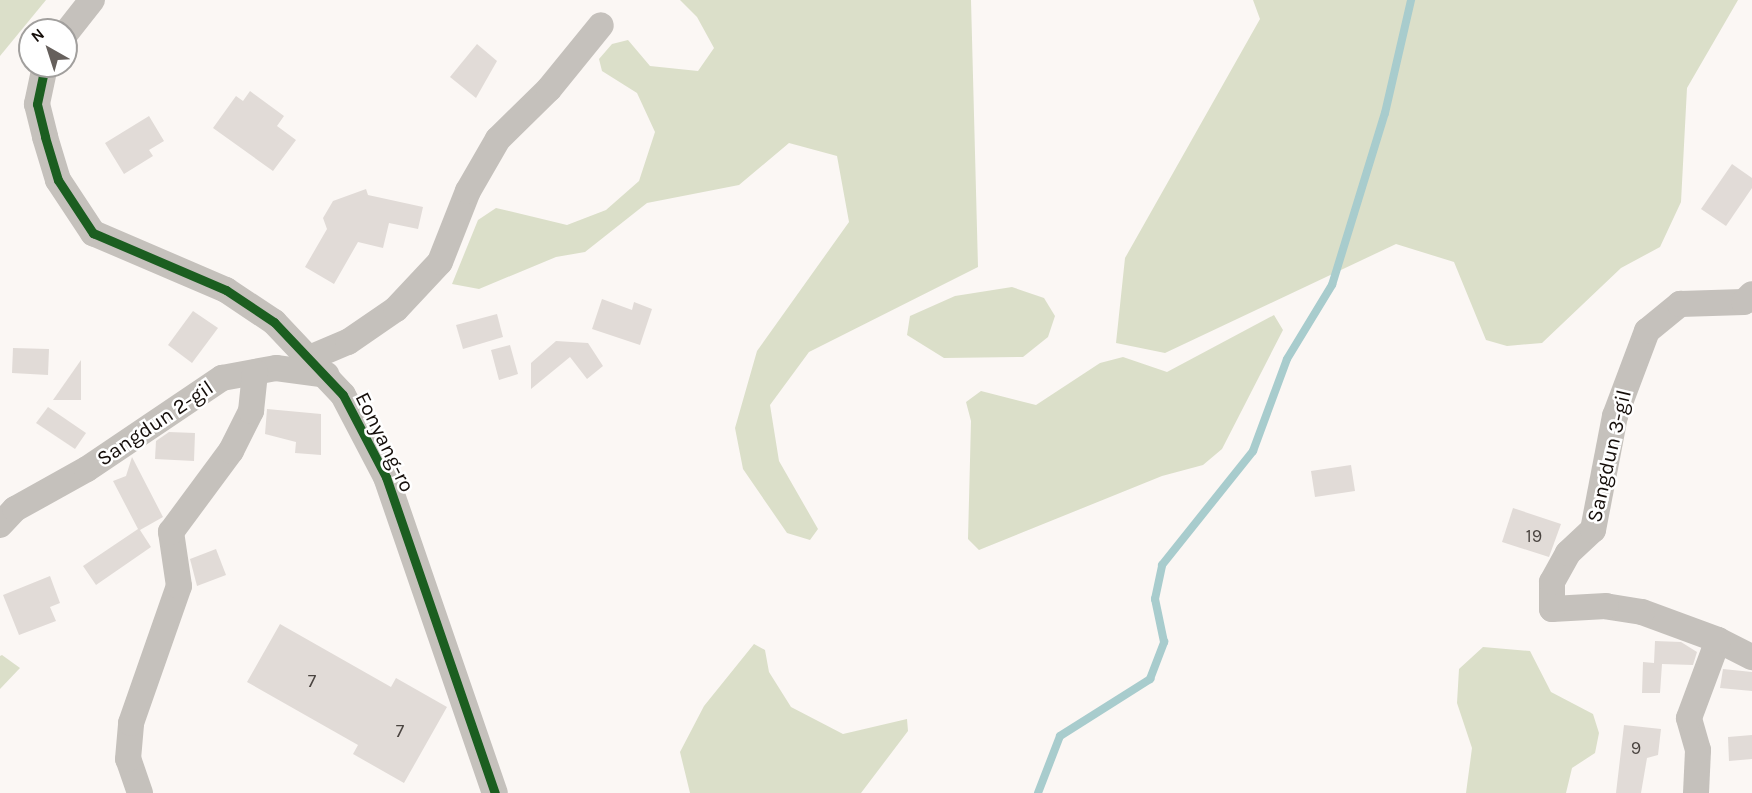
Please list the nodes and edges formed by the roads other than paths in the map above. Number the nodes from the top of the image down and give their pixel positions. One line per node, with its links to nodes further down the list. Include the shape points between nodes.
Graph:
1 (92, 0): 2 (street)
2 (78, 18)
3 (601, 25): 6 (street, via 549,89 498,139 468,191 440,262 396,309)
4 (42, 78): 6 (street, Eonyang-ro, via 37,104 58,180 93,233 226,290)
5 (1752, 294): 9 (street, Sangdun 3-gil, via 1744,302 1680,304 1647,331 1615,416 1593,530 1568,553 1552,582 1552,609 1606,606 1642,612)
6 (319, 366): 7 (street, Sangdun 2-gil); 12 (street, Eonyang-ro, via 386,477)
7 (255, 372): 8 (street, Sangdun 2-gil, via 222,378 87,469 15,509); 11 (street, via 250,411 231,452 171,532 179,586 131,723 128,759)
8 (0, 525)
9 (1718, 640): 10 (street); 13 (street, via 1689,718 1698,750)
10 (1752, 657)
11 (140, 793)
12 (495, 793)
13 (1696, 793)

